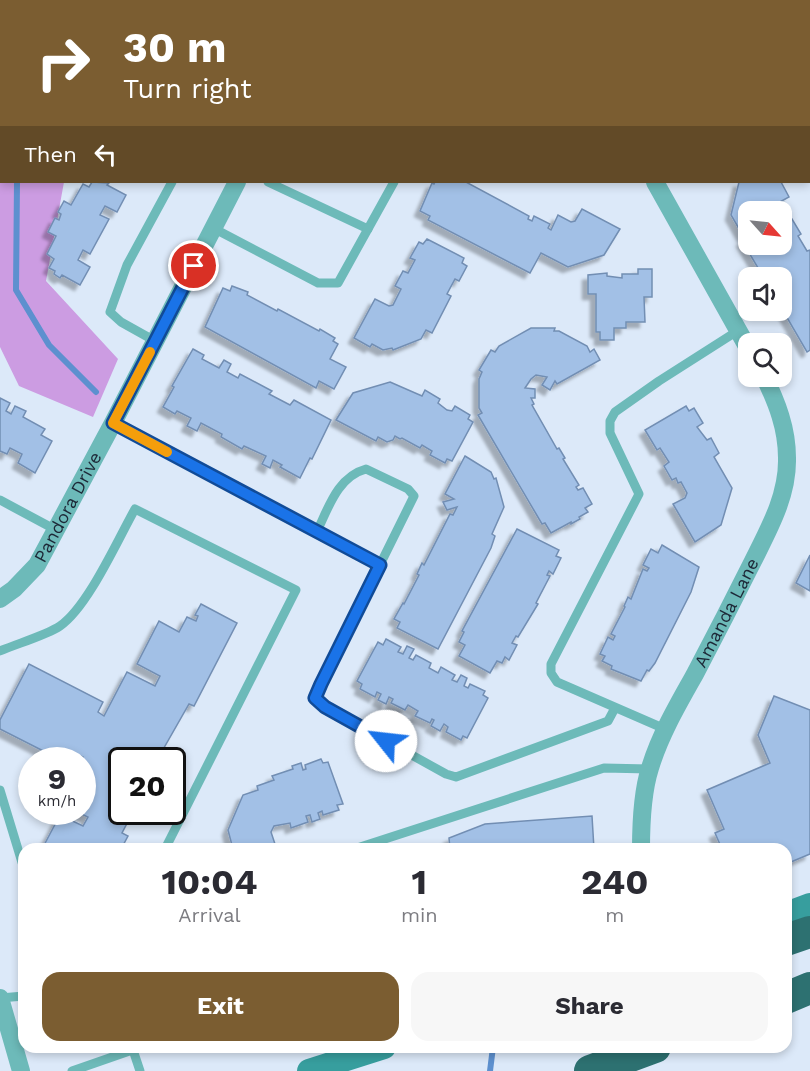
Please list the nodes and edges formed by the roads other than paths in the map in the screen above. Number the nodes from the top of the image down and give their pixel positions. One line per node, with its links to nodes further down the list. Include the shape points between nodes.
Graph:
1 (171, 183): 10 (lane, via 127,265 110,312)
2 (236, 183): 6 (street, Pandora Drive)
3 (270, 183): 7 (lane)
4 (393, 183): 7 (lane)
5 (656, 183): 8 (street)
6 (213, 228): 7 (lane, via 318,283 338,283); 10 (street, Pandora Drive)
7 (368, 229)
8 (739, 330): 9 (street); 19 (lane, via 658,381 615,412 610,421 610,433 639,494 551,664 551,673 557,682)
9 (740, 333)
10 (155, 341): 12 (street, Pandora Drive)
11 (769, 387): 20 (street, Amanda Lane, via 785,435 784,486 752,564)
12 (113, 423): 14 (street, Pandora Drive); 15 (lane)
13 (0, 500): 14 (lane)
14 (56, 530): 17 (street, Pandora Drive, via 37,565)
15 (315, 530): 16 (lane); 16 (lane, via 338,489 357,471 366,469 408,489 414,496)
16 (380, 565): 19 (lane, via 315,698 325,707 456,777 608,721)
17 (0, 599)
18 (0, 651): 24 (lane, via 60,626 98,578 135,509 296,590)
19 (615, 708): 20 (lane)
20 (665, 729): 21 (street, Amanda Lane)
21 (650, 769): 23 (lane, via 604,768); 27 (street, Amanda Lane)
22 (0, 790): 28 (lane)
23 (383, 839): 25 (lane); 26 (lane)
24 (168, 843)
25 (371, 843)
26 (384, 843)
27 (641, 843)
28 (18, 849)
29 (810, 905): 30 (main road)
30 (792, 912)
31 (810, 932): 32 (highway)
32 (792, 938)
33 (810, 988): 35 (highway)
34 (18, 996): 36 (lane)
35 (792, 996)
36 (0, 998): 41 (street)
37 (121, 1053): 42 (lane)
38 (136, 1053): 43 (lane)
39 (365, 1053): 44 (main road)
40 (640, 1053): 45 (highway)
41 (21, 1071)
42 (72, 1071)
43 (140, 1071)
44 (309, 1071)
45 (590, 1071)

